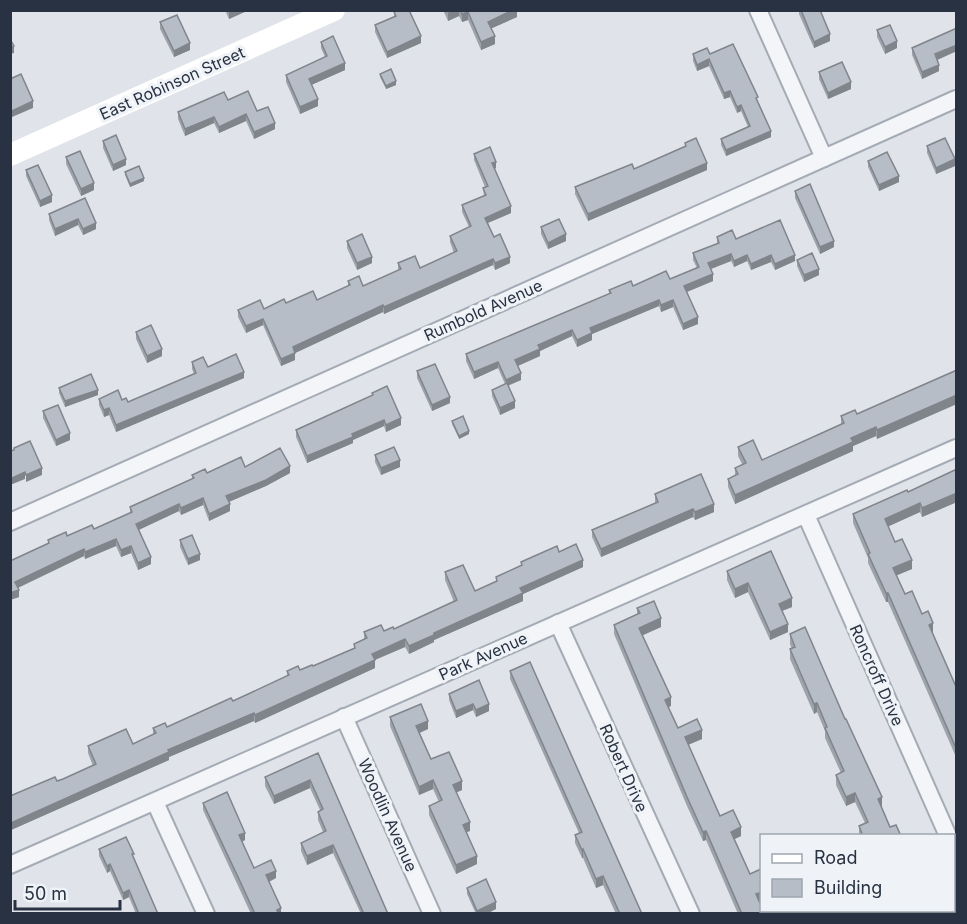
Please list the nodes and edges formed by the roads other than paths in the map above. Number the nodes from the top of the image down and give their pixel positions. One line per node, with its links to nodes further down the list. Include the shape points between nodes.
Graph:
1 (334, 10): 4 (street, East Robinson Street)
2 (758, 10): 5 (street)
3 (957, 99): 5 (street, Rumbold Avenue)
4 (10, 155)
5 (824, 158): 8 (street, Rumbold Avenue)
6 (957, 448): 7 (street, Park Avenue)
7 (806, 515): 9 (street, Park Avenue); 12 (street, Roncroff Drive)
8 (10, 522)
9 (558, 623): 10 (street, Park Avenue); 16 (street, Robert Drive)
10 (344, 717): 11 (street, Park Avenue); 15 (street, Woodlin Avenue)
11 (155, 802): 13 (street, Park Avenue); 14 (street)
12 (947, 834)
13 (10, 865)
14 (206, 914)
15 (432, 914)
16 (691, 914)

